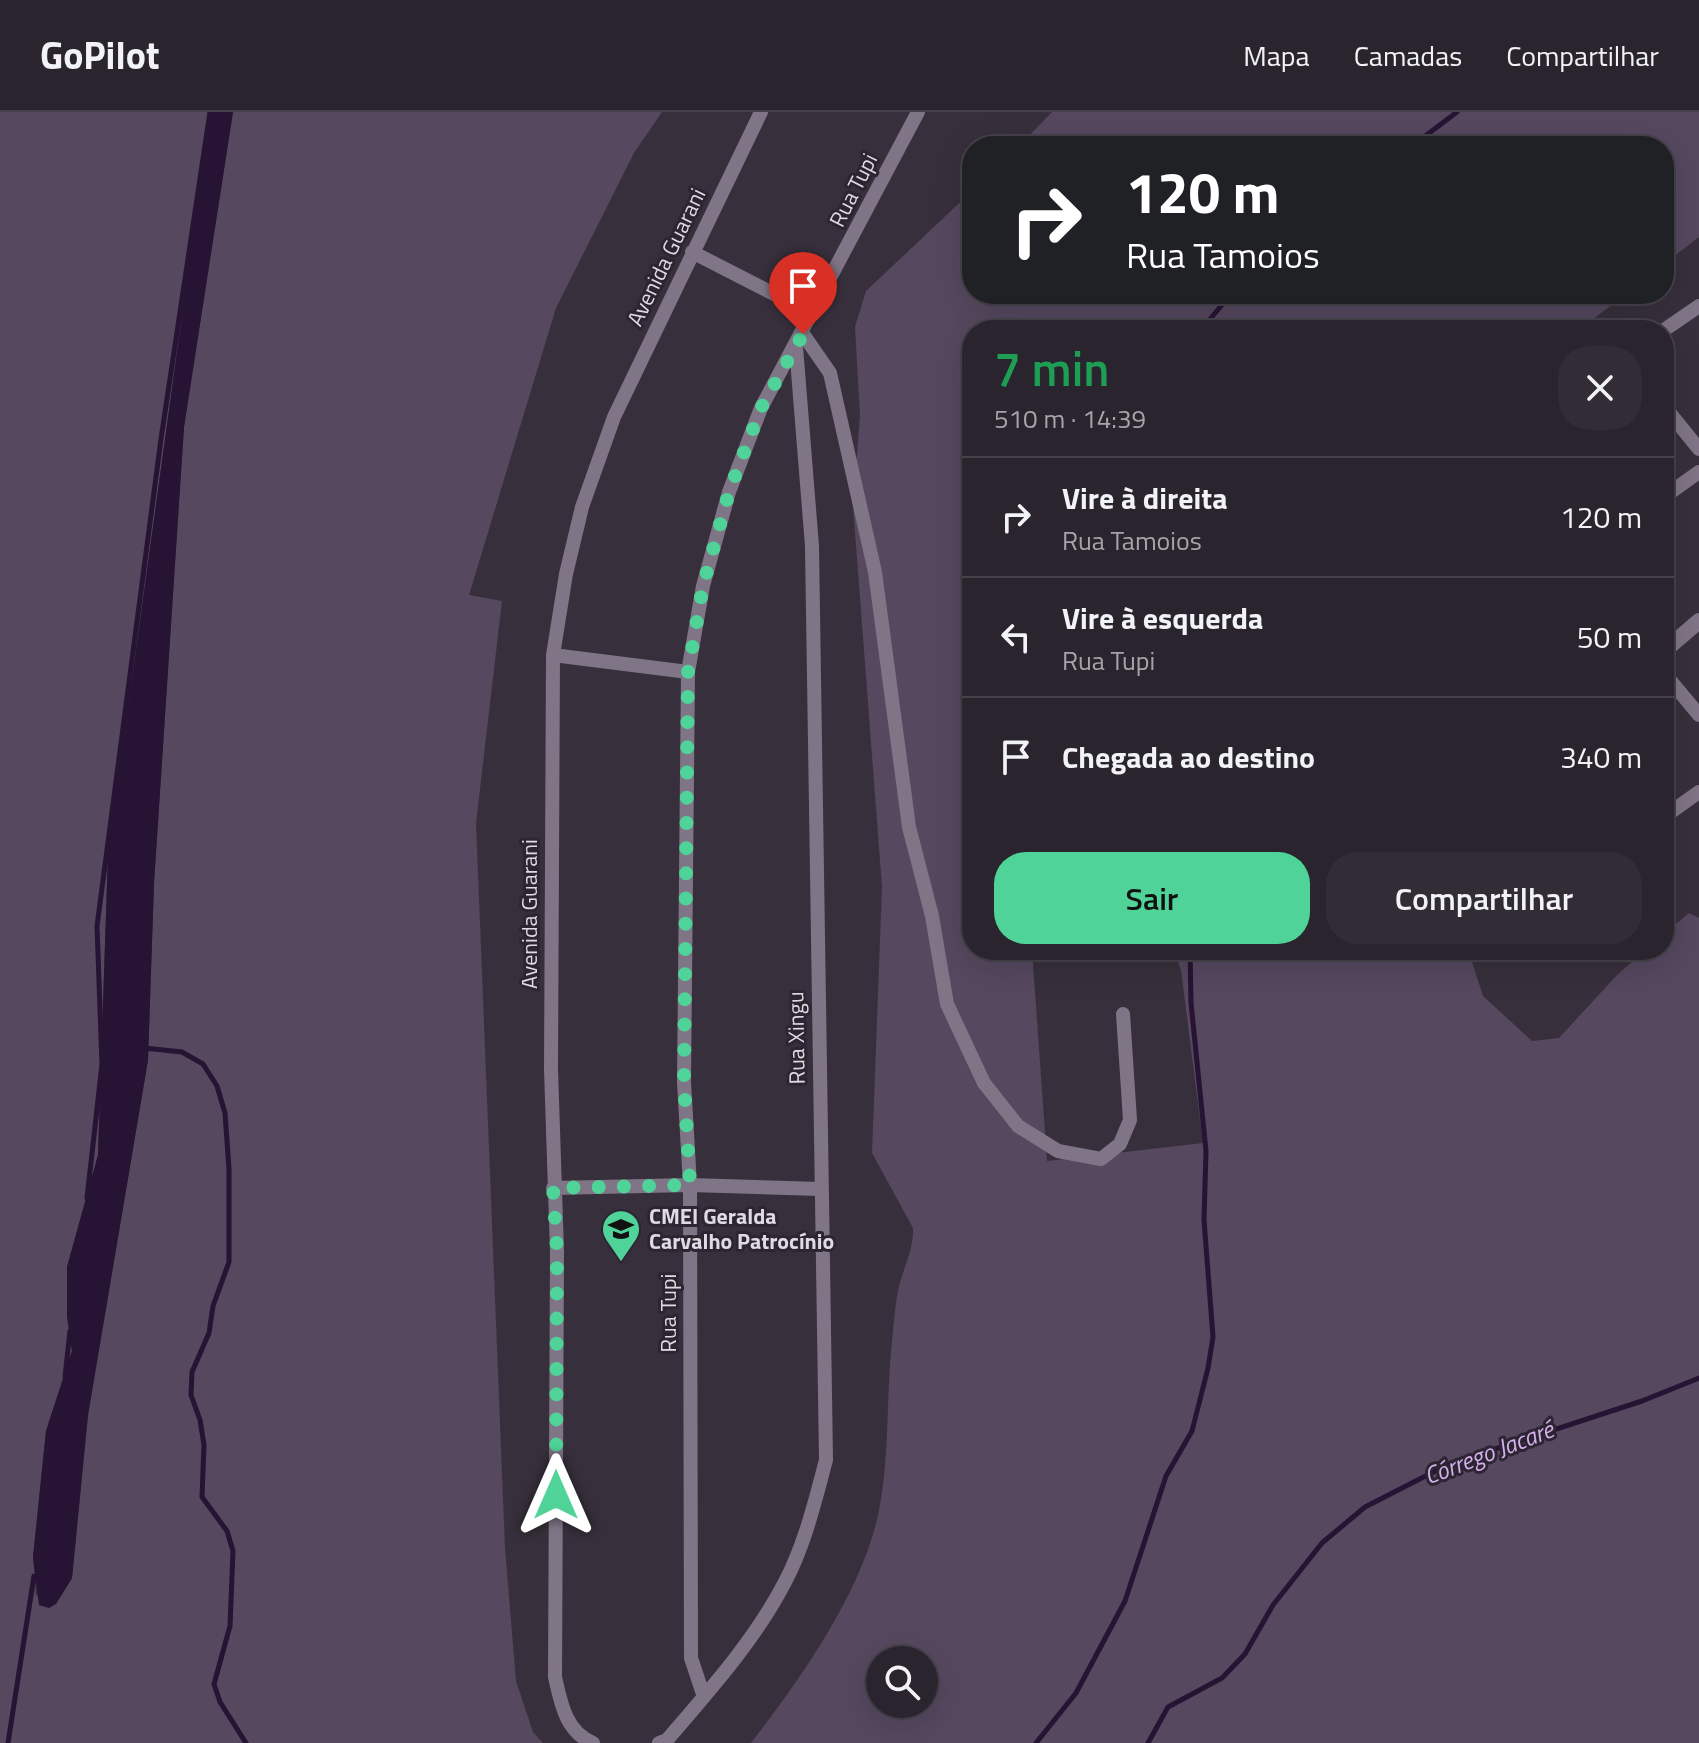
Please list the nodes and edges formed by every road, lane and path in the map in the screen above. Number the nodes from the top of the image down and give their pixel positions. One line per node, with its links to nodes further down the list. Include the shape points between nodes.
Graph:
1 (761, 112): 3 (street, Avenida Guarani)
2 (918, 112): 5 (street, Rua Tupi)
3 (692, 252): 5 (street); 14 (street, Avenida Guarani, via 614,417 582,507)
4 (1699, 306): 6 (street)
5 (813, 314): 7 (street, Rua Tupi)
6 (1674, 323)
7 (800, 340): 15 (street, Rua Tupi, via 761,408 729,492 703,586); 20 (street, via 830,373 875,572 909,827 947,1004 984,1083 1018,1126 1058,1151 1101,1159 1120,1144 1130,1120); 23 (street, Rua Xingu, via 812,546)
8 (1674, 418): 9 (street)
9 (1699, 449)
10 (1699, 472): 11 (street)
11 (1674, 490)
12 (1699, 621): 13 (street)
13 (1674, 642)
14 (553, 655): 15 (street); 22 (street, Avenida Guarani)
15 (688, 672): 21 (street, Rua Tupi, via 684,1082)
16 (1674, 685): 17 (street)
17 (1699, 715)
18 (1699, 792): 19 (street)
19 (1674, 810)
20 (1123, 1014)
21 (690, 1185): 22 (street); 23 (street); 24 (street, Rua Tupi, via 691,1658)
22 (553, 1188): 25 (street, Avenida Guarani, via 555,1677 563,1712 581,1738)
23 (819, 1189): 24 (street, Rua Xingu, via 826,1460 809,1524 785,1583)
24 (704, 1697): 26 (street)
25 (593, 1743)
26 (659, 1743)

